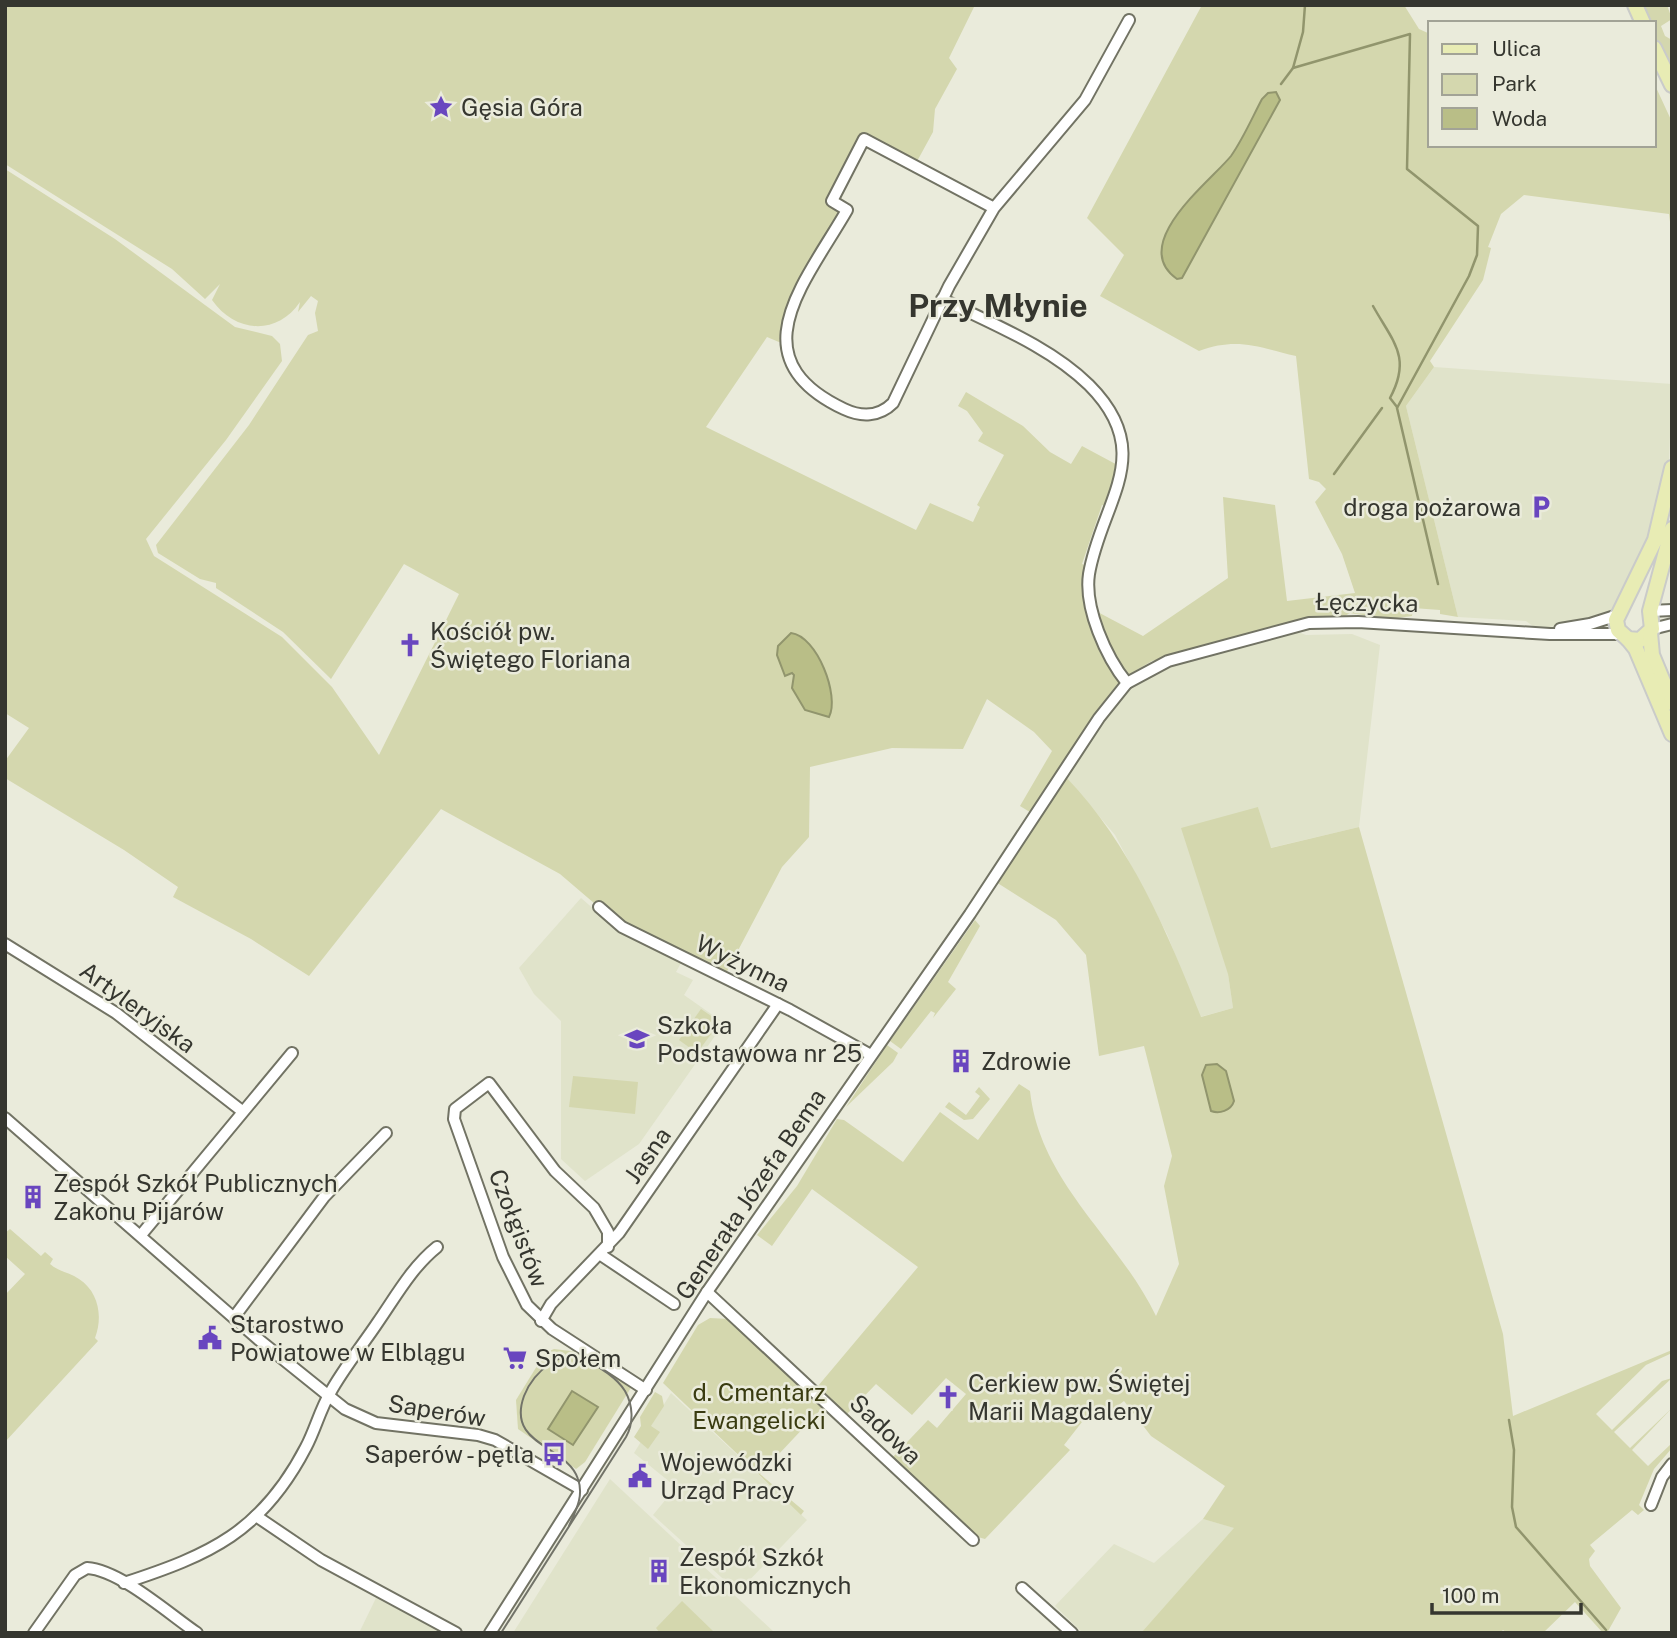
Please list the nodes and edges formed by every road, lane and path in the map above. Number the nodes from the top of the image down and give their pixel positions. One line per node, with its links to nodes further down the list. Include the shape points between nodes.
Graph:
1 (1635, 5): 3 (main road)
2 (1129, 20): 6 (street, via 1085,100)
3 (1642, 21)
4 (1656, 52): 5 (main road)
5 (1672, 85)
6 (994, 208): 7 (street); 7 (street, via 864,139 832,201 847,210 789,321 788,360 805,386 829,402 857,414 883,412 893,403)
7 (942, 299): 17 (street, via 1069,368 1096,393 1113,420 1122,446 1122,475 1089,587 1096,622)
8 (1672, 468): 12 (main road, via 1655,540)
9 (1672, 529): 11 (main road)
10 (1672, 610): 11 (street)
11 (1650, 611): 12 (main road, via 1634,605); 14 (main road)
12 (1620, 612): 15 (street, Łęczycka, via 1590,624); 16 (main road, via 1617,625)
13 (1672, 624): 14 (street)
14 (1651, 631): 16 (main road, via 1640,640); 18 (main road, via 1652,656)
15 (1533, 632): 16 (street, Łęczycka); 17 (street, Łęczycka, via 1309,623 1168,661)
16 (1625, 637): 19 (main road, via 1636,649)
17 (1127, 683): 24 (street, Generała Józefa Bema)
18 (1672, 703)
19 (1672, 734)
20 (598, 907): 22 (street, Wyżynna, via 622,927)
21 (5, 944): 25 (street, Artyleryjska, via 108,1007)
22 (778, 1004): 24 (street, Wyżynna); 30 (street, Jasna)
23 (292, 1054): 25 (street)
24 (871, 1055): 31 (street, Generała Józefa Bema)
25 (242, 1111): 28 (street)
26 (5, 1118): 28 (street, Saperów)
27 (386, 1133): 33 (street, via 324,1197)
28 (141, 1235): 33 (street, Saperów)
29 (437, 1247): 36 (street, via 406,1282)
30 (604, 1251): 32 (street); 34 (street, Jasna, via 551,1304); 34 (street, Czołgistów, via 608,1232 594,1208 555,1171 489,1083 455,1109 454,1119 510,1274)
31 (707, 1292): 35 (street, Generała Józefa Bema); 41 (street, Sadowa)
32 (674, 1304)
33 (235, 1316): 36 (street, Saperów)
34 (541, 1321): 35 (street, Czołgistów)
35 (646, 1390): 38 (street, Generała Józefa Bema)
36 (327, 1397): 38 (street, Saperów, via 376,1423 495,1440); 40 (street, via 294,1469)
37 (1672, 1464): 39 (street)
38 (582, 1490): 47 (street, Generała Józefa Bema)
39 (1651, 1505)
40 (256, 1516): 42 (street, via 200,1557); 46 (street, via 321,1560)
41 (973, 1540)
42 (124, 1583): 44 (street, via 96,1569 83,1569); 45 (street)
43 (1022, 1588): 48 (street)
44 (34, 1633)
45 (197, 1633)
46 (456, 1633)
47 (490, 1633)
48 (1072, 1633)

